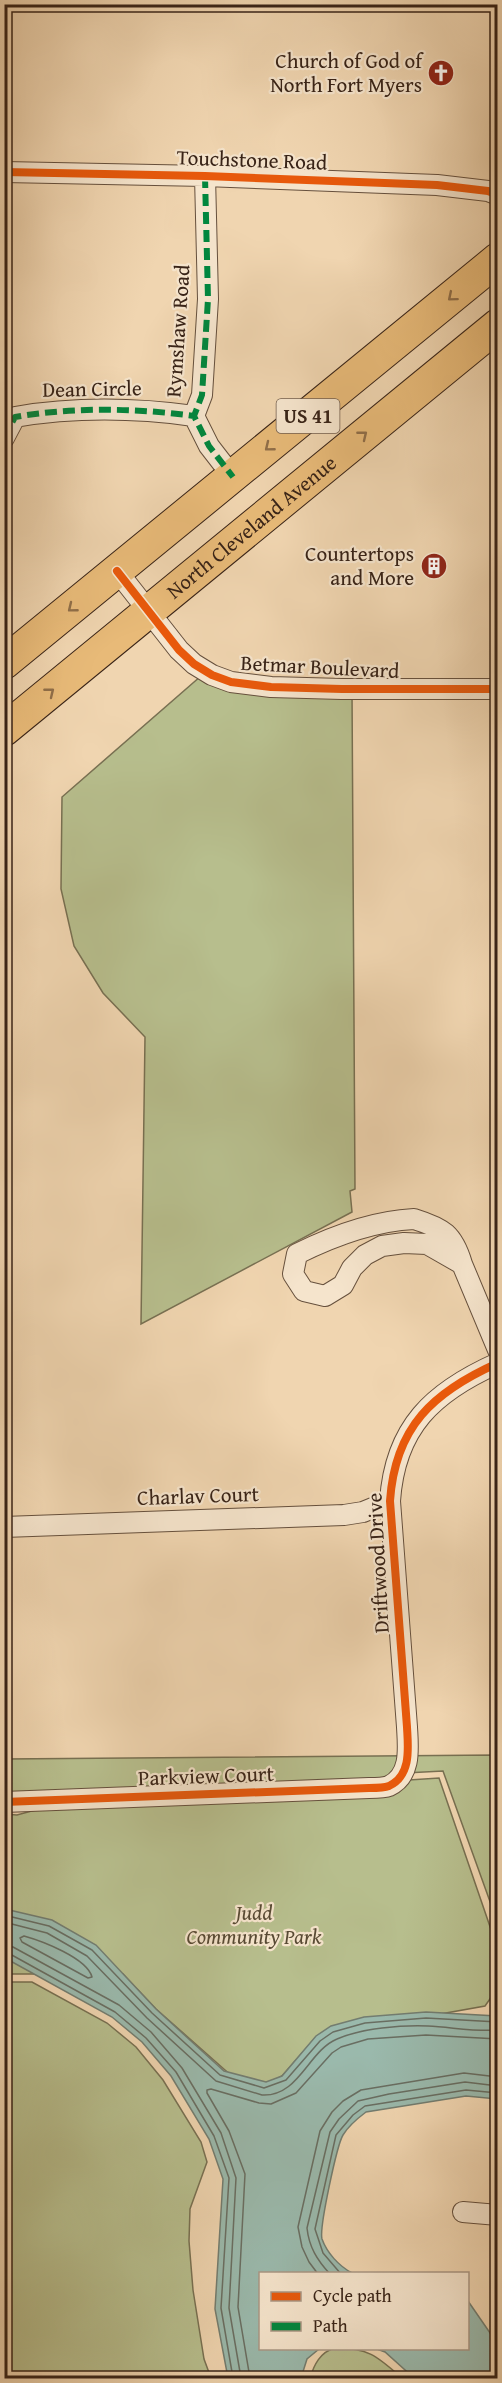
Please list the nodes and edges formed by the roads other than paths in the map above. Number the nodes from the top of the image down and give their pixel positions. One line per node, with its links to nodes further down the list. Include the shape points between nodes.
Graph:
1 (4, 172): 2 (street, Touchstone Road)
2 (206, 176): 3 (street, Touchstone Road, via 437,185); 6 (street, Rymshaw Road, via 208,299 202,395)
3 (498, 195)
4 (498, 259): 8 (main road, US 41, one-way to 8)
5 (498, 325): 10 (main road, North Cleveland Avenue / US 41, one-way to 5)
6 (194, 416): 7 (street, Dean Circle, via 157,411 37,413 15,417); 8 (street, Rymshaw Road, via 209,446)
7 (4, 438)
8 (233, 477): 9 (main road, US 41)
9 (117, 571): 10 (street, Betmar Boulevard); 11 (main road, US 41, one-way to 11)
10 (149, 611): 12 (street, Betmar Boulevard, via 194,664 231,682 342,689); 13 (main road, North Cleveland Avenue / US 41, one-way to 10)
11 (4, 663)
12 (498, 689)
13 (4, 730)
14 (361, 1230): 15 (street); 15 (street, via 297,1254 293,1274 304,1291 324,1296 343,1285 352,1268); 16 (street, via 394,1220 414,1219 434,1225 449,1235)
15 (371, 1252): 16 (street, via 382,1246 427,1244)
16 (462, 1264): 17 (street)
17 (498, 1350)
18 (498, 1363): 19 (street, Driftwood Drive, via 439,1395 414,1423 396,1462)
19 (390, 1501): 20 (street, Charlav Court, via 344,1515); 21 (street, Driftwood Drive, via 407,1727)
20 (4, 1527)
21 (404, 1773): 22 (street, Parkview Court, via 389,1786 369,1788)
22 (4, 1802)
23 (464, 2212): 24 (street)
24 (498, 2215)

